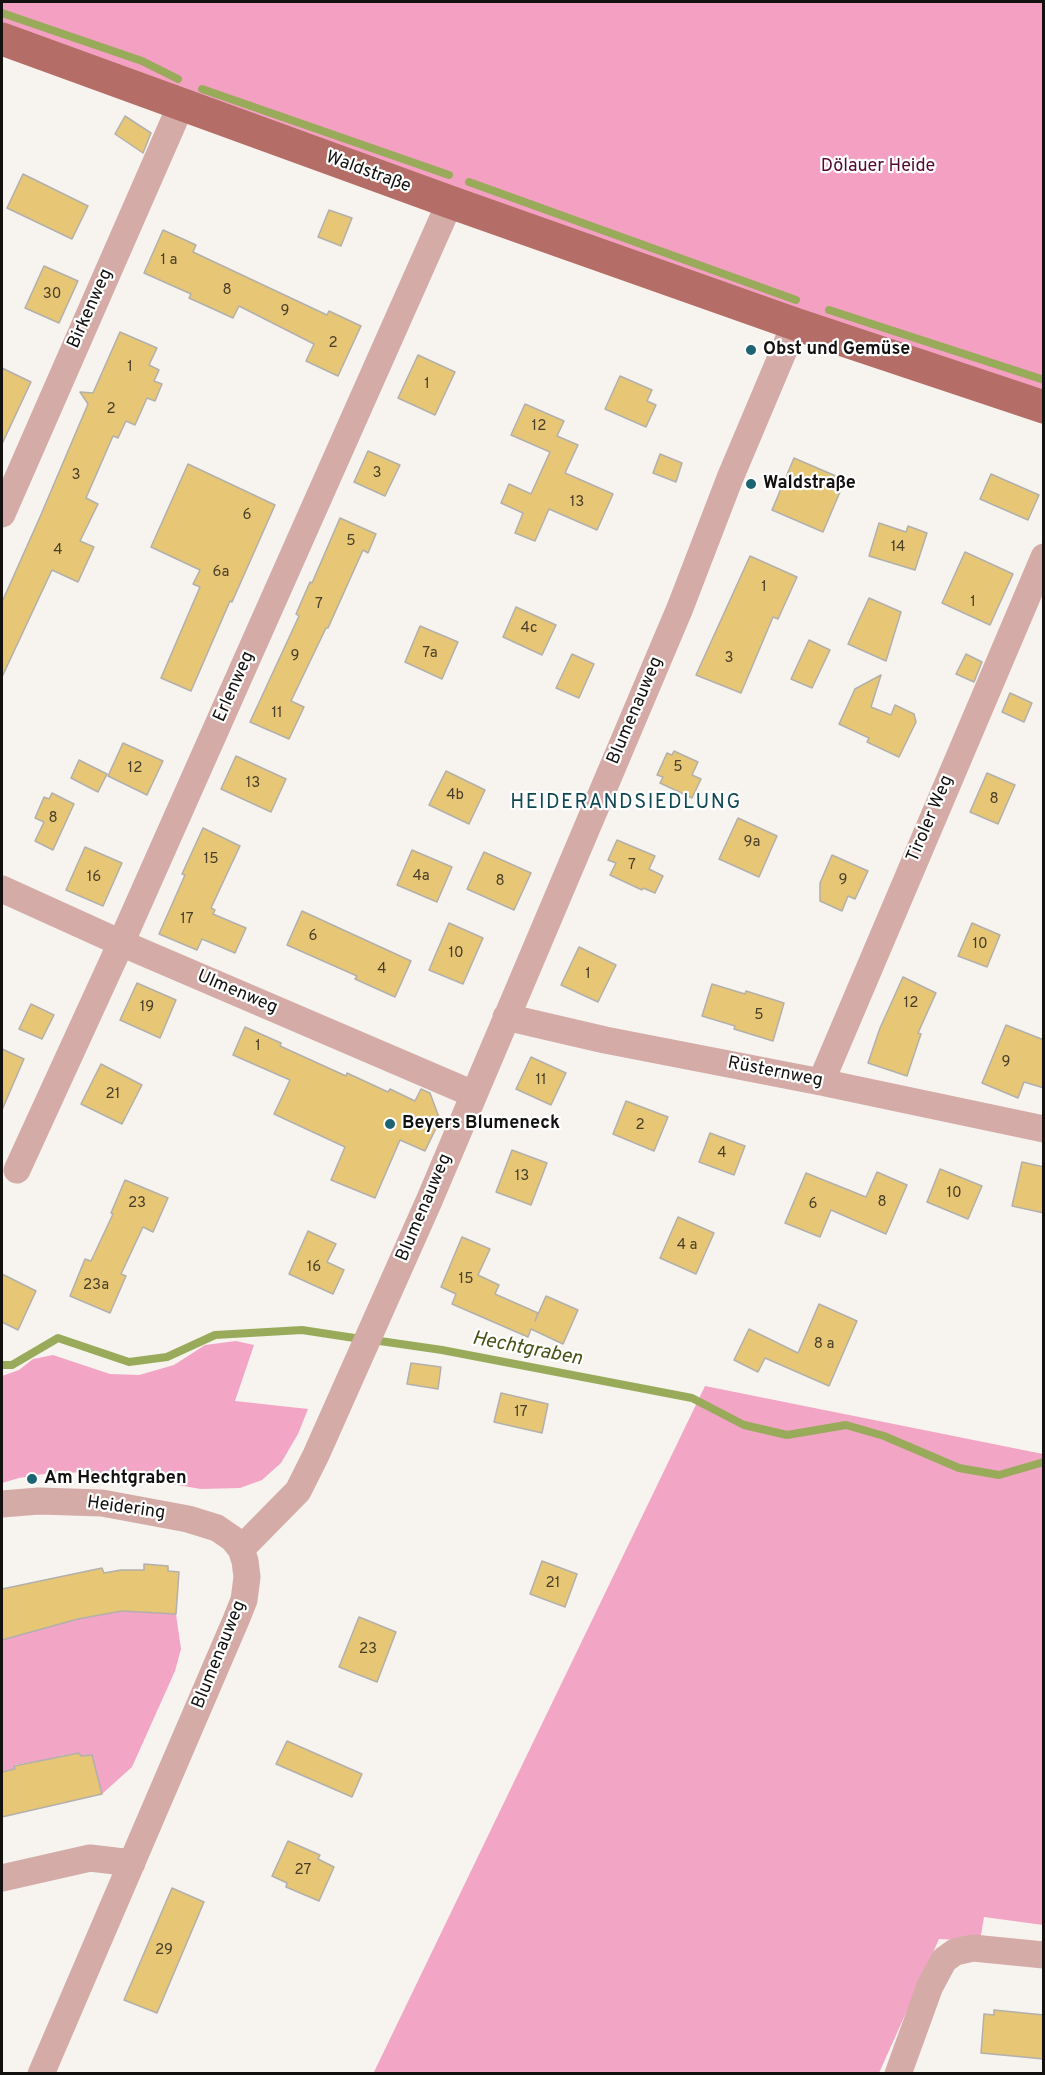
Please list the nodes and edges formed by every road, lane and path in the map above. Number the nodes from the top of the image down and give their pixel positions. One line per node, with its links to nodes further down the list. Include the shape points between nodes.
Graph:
1 (2, 39): 2 (main road, Waldstraße)
2 (181, 105): 3 (main road, Waldstraße); 6 (street, Birkenweg)
3 (450, 202): 4 (main road, Waldstraße); 9 (street, Erlenweg)
4 (795, 324): 5 (main road, Waldstraße); 10 (street, Blumenauweg, via 680,608)
5 (1044, 407)
6 (2, 514)
7 (1044, 557): 11 (street, Tiroler Weg)
8 (2, 889): 9 (street, Ulmenweg)
9 (121, 943): 12 (street, Ulmenweg); 14 (street, Erlenweg)
10 (506, 1017): 11 (street, Rüsternweg); 12 (street, Blumenauweg)
11 (821, 1082): 13 (street, Rüsternweg)
12 (474, 1094): 16 (street, Blumenauweg, via 298,1491)
13 (1044, 1129)
14 (17, 1170)
15 (2, 1504): 16 (street, Heidering, via 102,1503 188,1519 217,1528)
16 (241, 1549): 17 (street, Blumenauweg, via 247,1577 244,1600)
17 (132, 1863): 18 (street, via 90,1858); 20 (street, Blumenauweg)
18 (2, 1878)
19 (1044, 1955): 21 (street, via 973,1948 955,1952 944,1960 930,1986)
20 (41, 2073)
21 (898, 2073)

